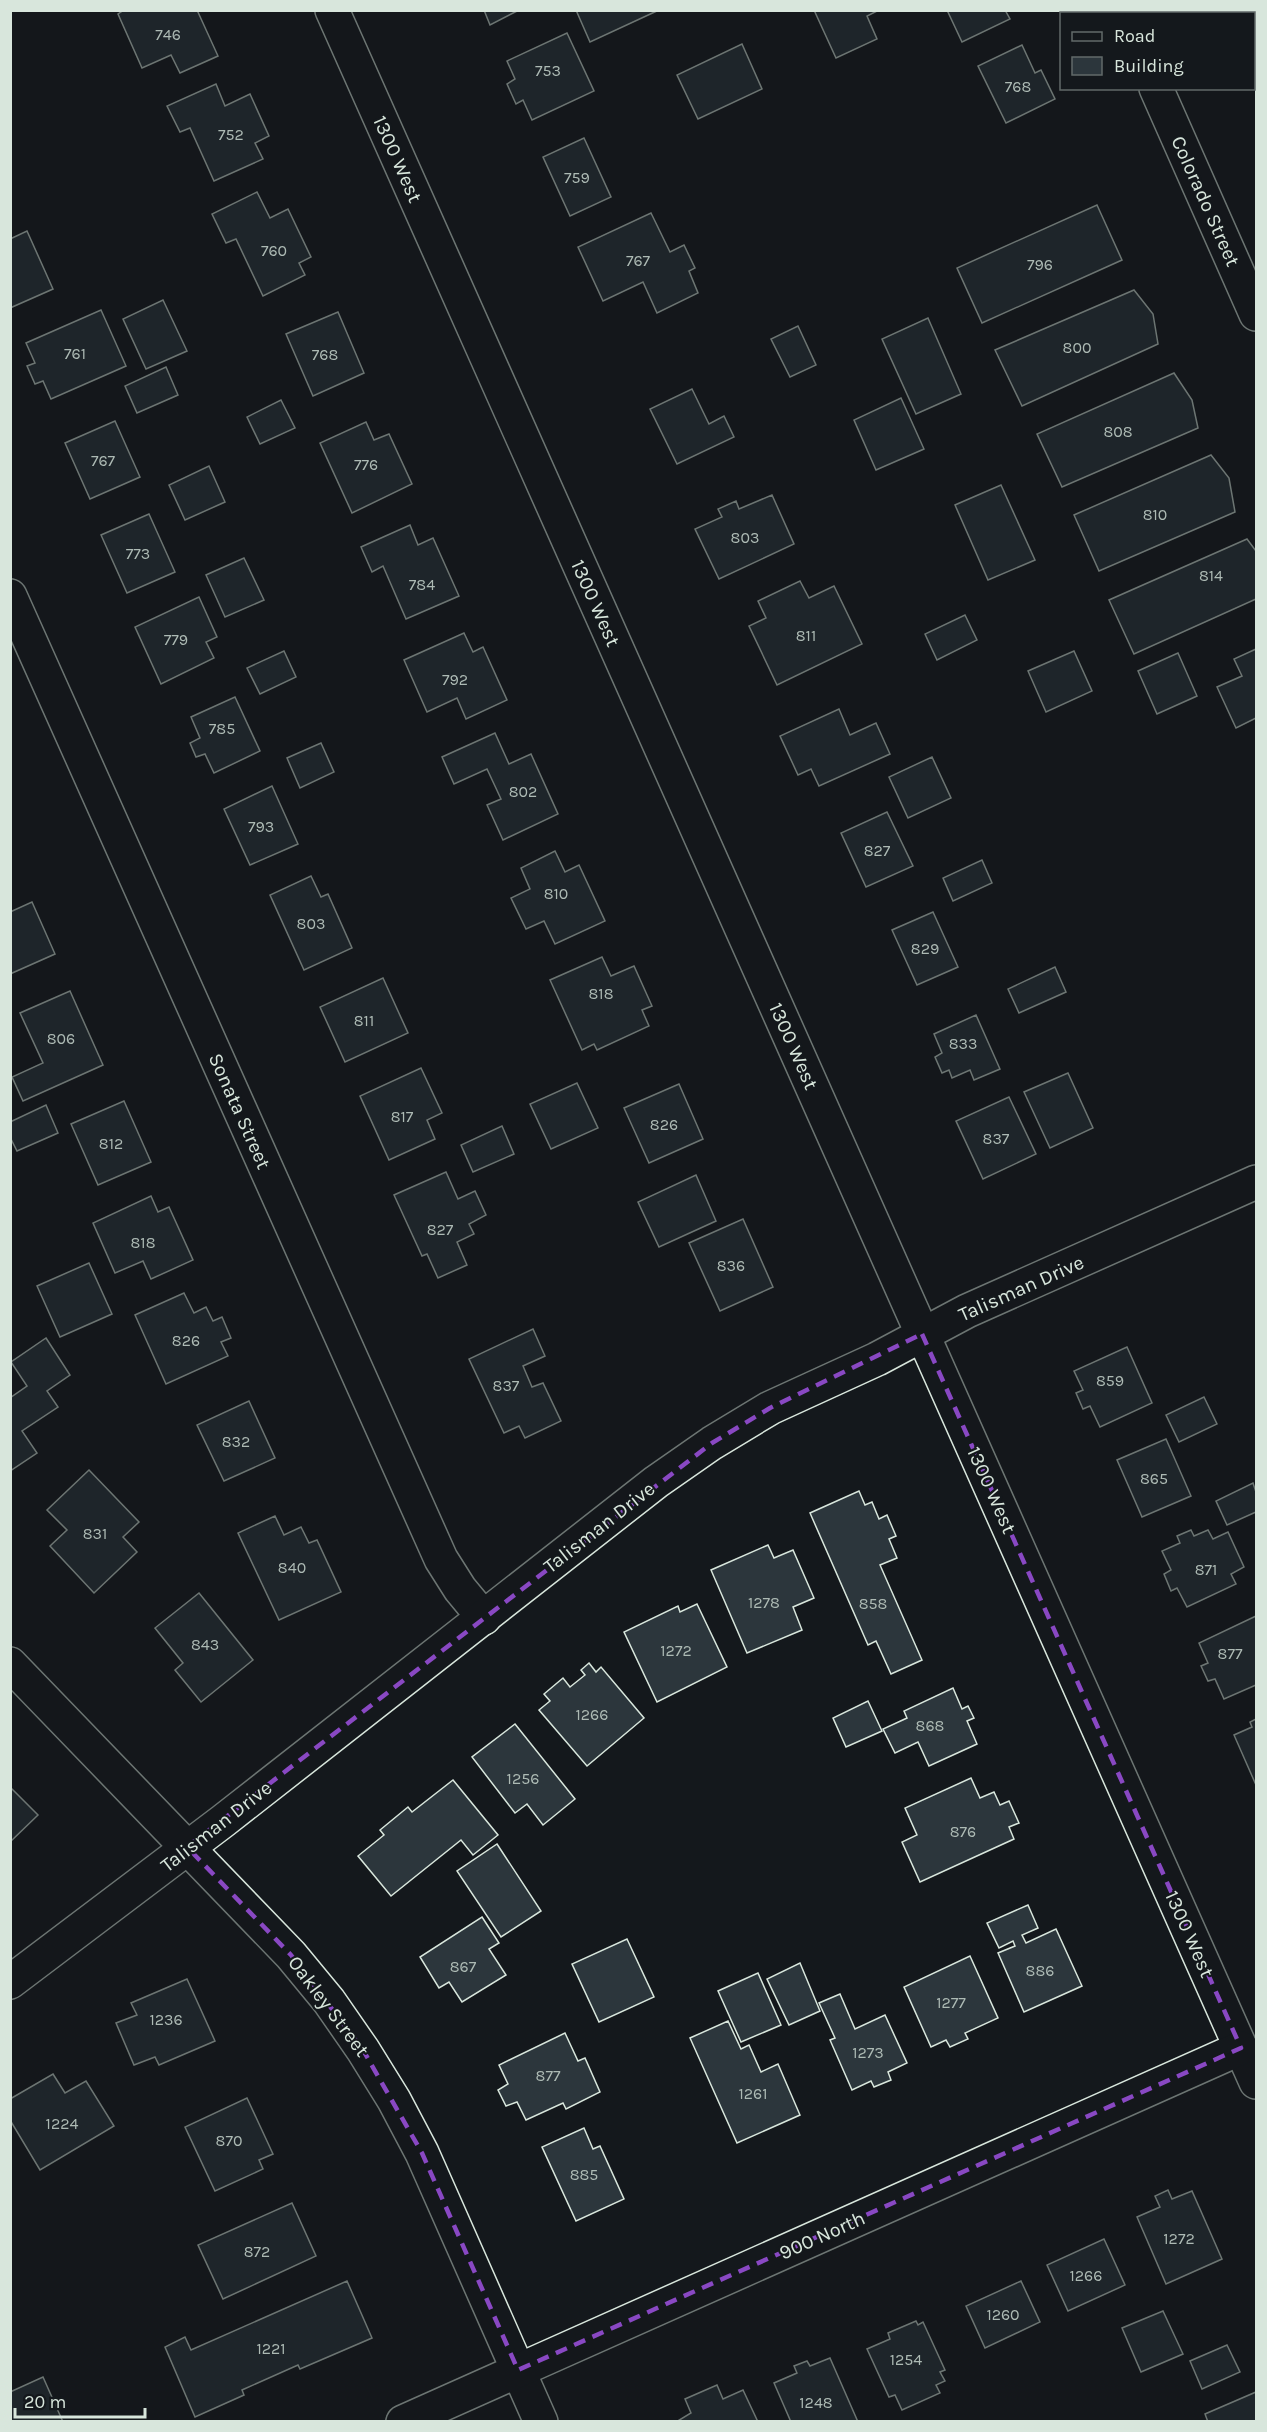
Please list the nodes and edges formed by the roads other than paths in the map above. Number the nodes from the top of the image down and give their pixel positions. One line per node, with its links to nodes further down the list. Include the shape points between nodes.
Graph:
1 (332, 10): 6 (street, 1300 West)
2 (1157, 90): 3 (street, Colorado Street)
3 (1257, 314)
4 (10, 596): 7 (street, Sonata Street, via 441,1559)
5 (1257, 1182): 6 (street, Talisman Drive)
6 (922, 1334): 7 (street, Talisman Drive, via 770,1408 712,1443 656,1482); 11 (street, 1300 West)
7 (484, 1618): 9 (street, Talisman Drive)
8 (10, 1664): 9 (street, Oakley Street)
9 (187, 1847): 10 (street, Talisman Drive); 13 (street, Oakley Street, via 291,1955 363,2050 422,2153)
10 (10, 1982)
11 (1241, 2048): 12 (street, 1300 West); 13 (street, 900 North)
12 (1257, 2082)
13 (518, 2370): 14 (street, 900 North); 15 (street, Oakley Street)
14 (403, 2421)
15 (541, 2421)

